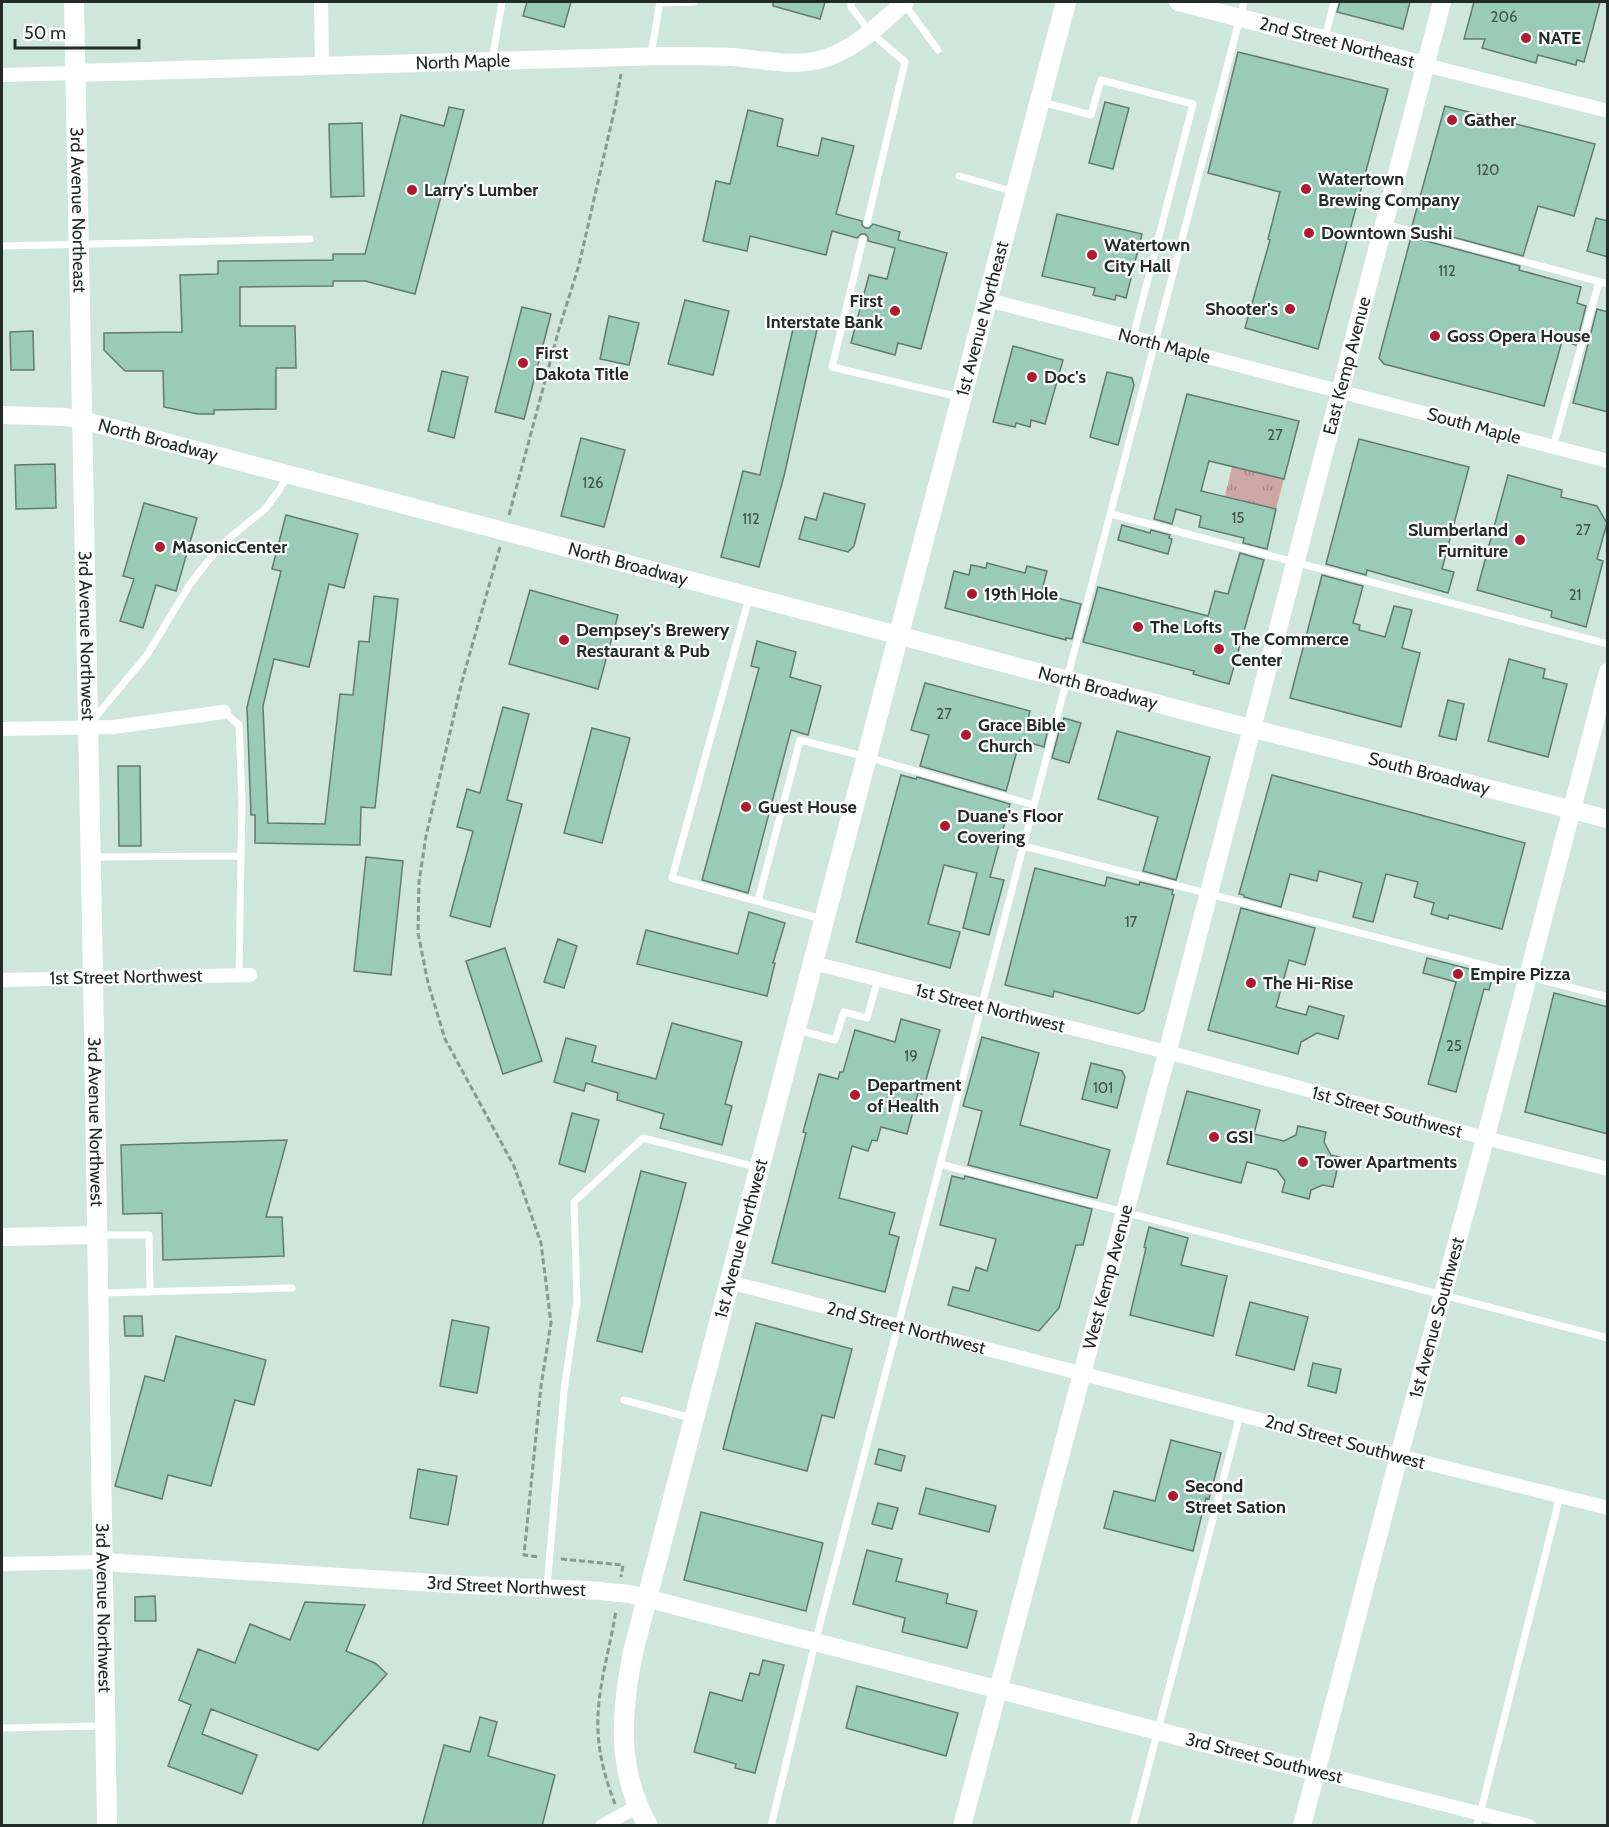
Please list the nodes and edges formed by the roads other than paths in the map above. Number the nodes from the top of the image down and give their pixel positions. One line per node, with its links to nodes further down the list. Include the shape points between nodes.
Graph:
1 (74, 2): 20 (main road, 3rd Avenue Northeast)
2 (321, 2): 18 (street)
3 (502, 2): 17 (lane)
4 (660, 2): 5 (lane); 16 (lane)
5 (694, 2)
6 (851, 2): 13 (lane)
7 (904, 2): 13 (street, North Maple); 15 (lane)
8 (1066, 2): 22 (main road, 1st Avenue Northeast)
9 (1182, 2): 12 (street, 2nd Street Northeast)
10 (1334, 2): 14 (lane)
11 (1442, 2): 19 (street, East Kemp Avenue)
12 (1242, 10): 14 (street, 2nd Street Northeast); 36 (lane)
13 (870, 32): 16 (street, North Maple, via 816,62); 26 (lane, via 904,62)
14 (1325, 38): 19 (street, 2nd Street Northeast)
15 (938, 50)
16 (651, 56): 17 (street, North Maple)
17 (492, 61): 18 (street, North Maple)
18 (322, 65): 20 (street, North Maple)
19 (1425, 65): 23 (street); 27 (street, East Kemp Avenue)
20 (75, 73): 21 (street, North Maple); 30 (main road, 3rd Avenue Northeast)
21 (2, 75)
22 (1040, 101): 25 (main road, 1st Avenue Northeast); 35 (lane, via 1091,115 1101,80 1193,104)
23 (1608, 111)
24 (959, 176): 25 (lane)
25 (1016, 192): 34 (main road, 1st Avenue Northeast)
26 (867, 223)
27 (1383, 224): 32 (lane); 37 (street, East Kemp Avenue)
28 (310, 239): 30 (lane)
29 (863, 239): 38 (lane, via 832,367)
30 (78, 243): 31 (lane); 40 (main road, 3rd Avenue Northeast)
31 (2, 246)
32 (1599, 282): 33 (lane); 41 (lane)
33 (1608, 284)
34 (988, 300): 35 (street, North Maple); 38 (main road, 1st Avenue Northeast)
35 (1132, 337): 36 (street, North Maple)
36 (1155, 343): 37 (street, North Maple); 44 (lane)
37 (1340, 391): 41 (street, South Maple); 45 (street, East Kemp Avenue)
38 (962, 398): 47 (main road, 1st Avenue Northeast)
39 (2, 415): 40 (street, North Broadway)
40 (82, 420): 43 (street, North Broadway); 52 (main road, 3rd Avenue Northwest)
41 (1553, 447): 42 (street, South Maple)
42 (1608, 461)
43 (288, 475): 46 (street, North Broadway); 52 (lane, via 265,508 208,561 147,655)
44 (1111, 514): 45 (lane); 50 (lane)
45 (1295, 562): 48 (lane); 53 (street, East Kemp Avenue)
46 (749, 596): 47 (street, North Broadway); 63 (lane, via 672,878)
47 (898, 635): 50 (street, North Broadway); 55 (main road, 1st Avenue Northwest)
48 (1608, 644)
49 (1608, 672): 57 (street, 1st Avenue Southwest)
50 (1067, 680): 53 (street, North Broadway); 56 (lane)
51 (224, 712): 52 (street); 60 (lane, via 239,725)
52 (87, 727): 54 (street); 61 (main road, 3rd Avenue Northwest)
53 (1252, 728): 57 (street, South Broadway); 62 (street, West Kemp Avenue)
54 (2, 729)
55 (867, 757): 56 (lane); 63 (lane, via 800,740); 64 (main road, 1st Avenue Northwest)
56 (1035, 805): 59 (lane)
57 (1571, 809): 58 (street, South Broadway); 67 (street, 1st Avenue Southwest)
58 (1608, 819)
59 (1024, 846): 62 (lane); 72 (lane)
60 (241, 856): 61 (lane); 66 (lane)
61 (90, 857): 68 (main road, 3rd Avenue Northwest)
62 (1208, 893): 67 (lane); 74 (street, West Kemp Avenue)
63 (758, 901): 64 (lane)
64 (824, 919): 65 (main road, 1st Avenue Northwest)
65 (813, 963): 69 (street, 1st Street Northwest); 73 (main road, 1st Avenue Northwest)
66 (245, 975): 68 (street, 1st Street Northwest)
67 (1528, 975): 71 (lane); 75 (street, 1st Avenue Southwest)
68 (93, 977): 70 (street, 1st Street Northwest); 80 (main road, 3rd Avenue Northwest)
69 (878, 979): 72 (street, 1st Street Northwest); 73 (lane, via 867,1018 843,1011 835,1040)
70 (2, 980)
71 (1608, 997)
72 (982, 1006): 74 (street, 1st Street Northwest); 76 (lane)
73 (795, 1029): 77 (main road, 1st Avenue Northwest)
74 (1167, 1052): 75 (street, 1st Street Southwest); 79 (street, West Kemp Avenue)
75 (1485, 1138): 78 (street, 1st Street Southwest); 86 (street, 1st Avenue Southwest)
76 (940, 1164): 79 (lane); 87 (lane)
77 (759, 1167): 82 (main road, 1st Avenue Northwest); 98 (lane, via 643,1138 574,1202 577,1301 564,1391)
78 (1608, 1169)
79 (1125, 1211): 86 (lane); 89 (street, West Kemp Avenue)
80 (97, 1235): 81 (street); 84 (lane, via 149,1235); 85 (main road, 3rd Avenue Northwest)
81 (2, 1237)
82 (729, 1282): 87 (street, 2nd Street Northwest); 92 (main road, 1st Avenue Northwest)
83 (292, 1288): 84 (lane)
84 (150, 1292): 85 (lane)
85 (98, 1293): 96 (main road, 3rd Avenue Northwest)
86 (1443, 1296): 88 (lane); 93 (street, 1st Avenue Southwest)
87 (898, 1325): 89 (street, 2nd Street Northwest); 100 (lane)
88 (1608, 1338)
89 (1083, 1373): 91 (street, 2nd Street Southwest); 101 (street, West Kemp Avenue)
90 (624, 1400): 92 (lane)
91 (1240, 1415): 93 (street, 2nd Street Southwest); 104 (lane)
92 (694, 1419): 99 (main road, 1st Avenue Northwest)
93 (1399, 1456): 94 (street, 2nd Street Southwest); 105 (street, 1st Avenue Southwest)
94 (1560, 1497): 95 (street, 2nd Street Southwest); 107 (lane)
95 (1608, 1508)
96 (103, 1562): 97 (street, 3rd Street Northwest); 98 (street, 3rd Street Northwest); 102 (main road, 3rd Avenue Northwest)
97 (2, 1564)
98 (547, 1588): 99 (street, 3rd Street Northwest, via 618,1592)
99 (648, 1598): 100 (street, 3rd Street Northwest); 106 (main road, 1st Avenue Northwest, via 633,1652 622,1727 625,1757)
100 (815, 1643): 101 (street, 3rd Street Northwest); 111 (lane)
101 (999, 1691): 104 (street, 3rd Street Southwest); 112 (street, West Kemp Avenue)
102 (105, 1726): 103 (lane); 108 (main road, 3rd Avenue Northwest)
103 (2, 1728)
104 (1159, 1731): 105 (street, 3rd Street Southwest); 113 (lane)
105 (1316, 1772): 107 (street, 3rd Street Southwest); 114 (street, 1st Avenue Southwest)
106 (638, 1806): 109 (street); 110 (main road, 1st Avenue Northwest)
107 (1479, 1819): 115 (street, 3rd Street Southwest)
108 (106, 1826)
109 (602, 1826)
110 (648, 1826)
111 (771, 1826)
112 (962, 1826)
113 (1133, 1826)
114 (1302, 1826)
115 (1529, 1826)

